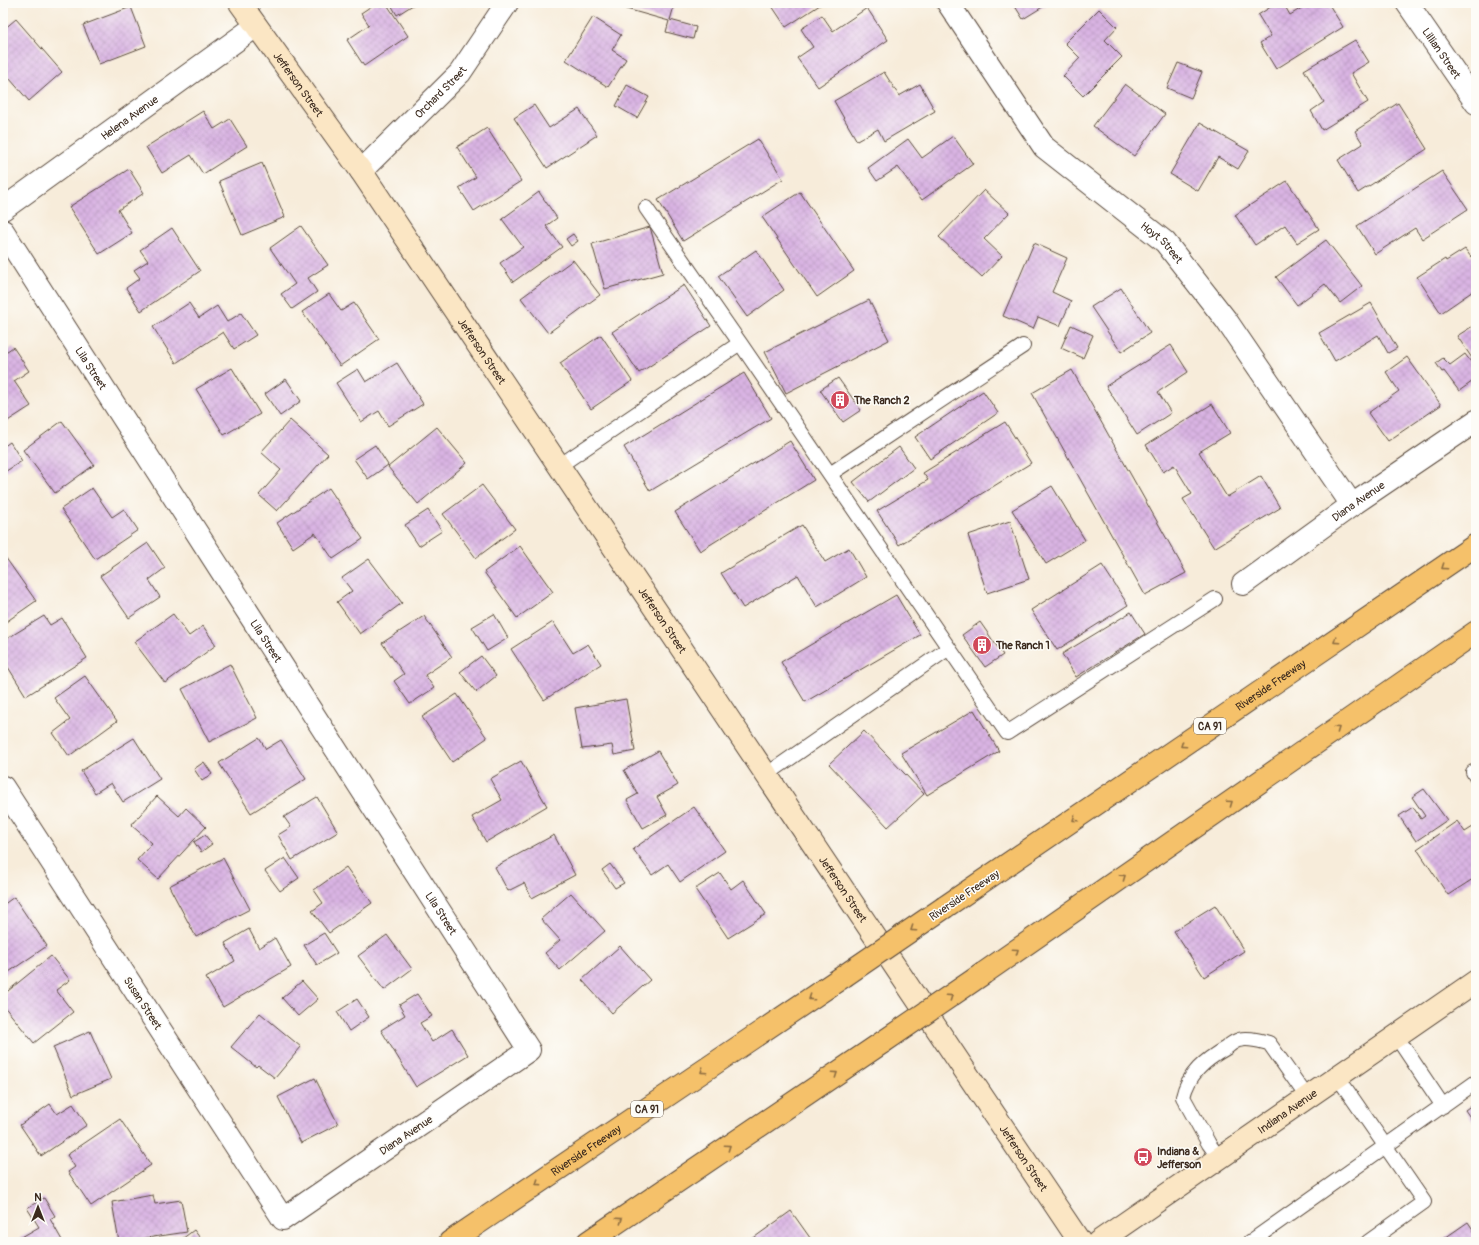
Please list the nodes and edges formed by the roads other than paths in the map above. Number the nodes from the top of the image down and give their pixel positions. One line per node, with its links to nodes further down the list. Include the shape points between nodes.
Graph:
1 (240, 3): 5 (street, Jefferson Street)
2 (507, 3): 7 (street, Orchard Street, via 460,73)
3 (948, 3): 16 (street, Hoyt Street, via 1044,147 1165,242 1226,320)
4 (1407, 3): 6 (street, Lillian Street)
5 (256, 26): 7 (street, Jefferson Street); 9 (street, Helena Avenue)
6 (1476, 103)
7 (361, 170): 14 (street, Jefferson Street)
8 (646, 208): 11 (lane)
9 (3, 209)
10 (3, 231): 26 (street, Lila Street)
11 (740, 343): 14 (lane); 15 (lane)
12 (1022, 346): 15 (lane)
13 (1476, 421): 16 (street, Diana Avenue)
14 (558, 466): 22 (street, Jefferson Street)
15 (830, 474): 21 (lane)
16 (1352, 505): 18 (street, Diana Avenue)
17 (1476, 545): 34 (highway, Riverside Freeway / CA 91, one-way to 34, bridge)
18 (1243, 584)
19 (1215, 599): 21 (lane, via 1007,733)
20 (1476, 632): 35 (highway, one-way to 20, bridge, via 984,974)
21 (949, 648): 22 (lane)
22 (766, 775): 36 (street, Jefferson Street)
23 (3, 787): 33 (street, Susan Street)
24 (1476, 981): 25 (street, Indiana Avenue)
25 (1396, 1036): 27 (street, Indiana Avenue); 30 (lane)
26 (529, 1050): 33 (street, Diana Avenue)
27 (1337, 1076): 29 (street, Indiana Avenue); 31 (lane)
28 (1476, 1082): 30 (lane)
29 (1307, 1097): 32 (street, Indiana Avenue); 32 (lane, via 1269,1043 1239,1040 1210,1057 1192,1075 1185,1086 1183,1097)
30 (1443, 1106): 31 (lane)
31 (1386, 1146): 38 (lane); 39 (lane, via 1424,1202)
32 (1219, 1158): 37 (street, Indiana Avenue)
33 (283, 1219)
34 (450, 1242)
35 (588, 1242)
36 (1080, 1242)
37 (1098, 1242)
38 (1250, 1242)
39 (1368, 1242)

